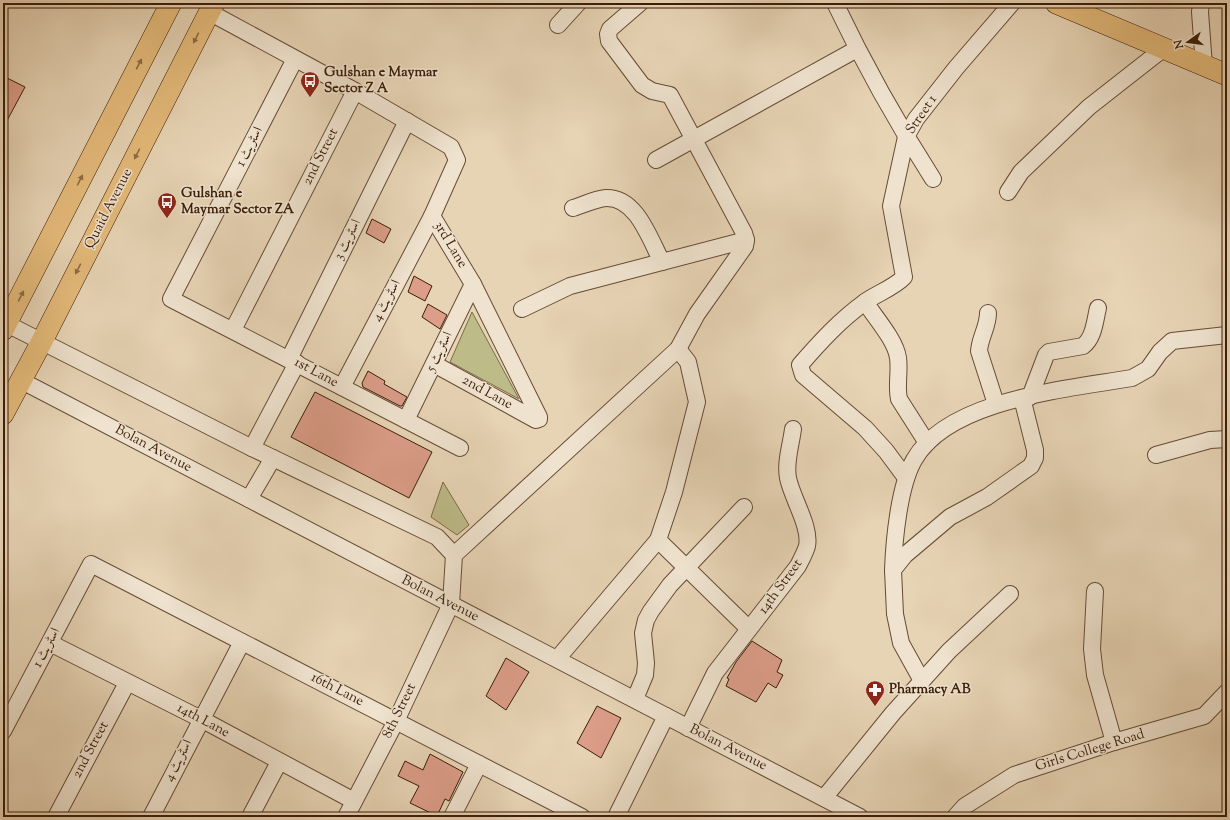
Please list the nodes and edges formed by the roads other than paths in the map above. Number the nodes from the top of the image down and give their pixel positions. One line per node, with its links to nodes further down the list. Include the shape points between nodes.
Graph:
1 (171, 3): 32 (main road, one-way to 1)
2 (578, 3): 9 (street)
3 (640, 3): 18 (street, via 610,29 609,42 642,85 652,91 670,94)
4 (835, 3): 11 (street)
5 (1012, 3): 17 (street, Street 1, via 956,68 916,119)
6 (1056, 3): 10 (main road)
7 (1201, 3): 13 (street)
8 (212, 8): 12 (street, 3rd Lane); 35 (main road, Quaid Avenue, one-way to 35)
9 (558, 25)
10 (1164, 49): 13 (main road); 21 (street, via 1089,107 1021,172)
11 (857, 50): 17 (street); 18 (street)
12 (295, 59): 15 (street, 3rd Lane); 27 (street, اسٹریٹ 1)
13 (1204, 66): 14 (main road)
14 (1227, 75)
15 (355, 91): 16 (street, 3rd Lane); 33 (street, 2nd Street)
16 (406, 121): 23 (street, 3rd Lane, via 451,147 456,154 457,160); 37 (street, اسٹریٹ 3)
17 (906, 137): 20 (street); 28 (street, Street 1, via 891,206 904,274 902,279)
18 (693, 140): 19 (street); 24 (street)
19 (656, 160)
20 (933, 179)
21 (1008, 192)
22 (573, 208): 25 (street, via 605,198 617,199 626,204 639,219)
23 (432, 216): 26 (street, 3rd Lane); 40 (street, اسٹریٹ 4)
24 (746, 240): 25 (street); 36 (street, via 697,314)
25 (662, 262): 30 (street, via 570,286)
26 (473, 284): 38 (street, اسٹریٹ 5); 44 (street, 3rd Lane)
27 (171, 299): 33 (street, 1st Lane)
28 (865, 302): 48 (street, via 895,348 898,360 899,398); 53 (street, via 823,339 800,365 800,371 816,388 865,428)
29 (1098, 308): 41 (street, via 1087,343 1049,352)
30 (522, 309)
31 (988, 313): 42 (street, via 988,322 979,351)
32 (4, 325): 35 (street)
33 (232, 330): 37 (street, 1st Lane)
34 (1227, 335): 41 (street, via 1172,341 1148,369 1132,378)
35 (41, 343): 39 (main road, Quaid Avenue); 49 (street)
36 (678, 349): 56 (street, via 688,362 697,402 674,492); 57 (street)
37 (293, 361): 40 (street, 1st Lane); 49 (street, اسٹریٹ 3)
38 (434, 364): 44 (street, 2nd Lane, via 536,420); 45 (street, اسٹریٹ 5)
39 (20, 380): 43 (main road, Quaid Avenue); 54 (street, Bolan Avenue)
40 (342, 387): 45 (street, 1st Lane)
41 (1026, 398): 42 (street); 60 (street, via 1035,450 1031,466 987,497 950,517 905,555)
42 (996, 404): 48 (street, via 945,427)
43 (3, 414)
44 (539, 417)
45 (406, 420): 50 (street, 1st Lane)
46 (793, 429): 64 (street, 14th Street, via 787,465 788,478 806,530 807,548 798,566 769,606)
47 (1227, 439): 51 (street, via 1210,440)
48 (927, 442): 53 (street, via 914,460)
49 (252, 448): 52 (street)
50 (460, 448)
51 (1156, 456)
52 (273, 458): 54 (street); 57 (street, via 437,537)
53 (906, 478): 60 (street, via 894,540)
54 (250, 499): 63 (street, Bolan Avenue)
55 (744, 507): 59 (street)
56 (658, 540): 59 (street); 67 (street)
57 (454, 555): 63 (street)
58 (91, 564): 65 (street, 16th Lane); 66 (street, اسٹریٹ 1)
59 (687, 569): 64 (street); 71 (street, via 663,593 646,620 643,633 646,669)
60 (893, 570): 68 (street, via 895,614 901,642)
61 (1095, 591): 79 (street, via 1092,649 1095,674)
62 (1010, 594): 68 (street, via 949,651)
63 (451, 604): 67 (street, Bolan Avenue); 76 (street, 8th Street)
64 (749, 628): 77 (street, 14th Street, via 715,673)
65 (242, 642): 75 (street, اسٹریٹ 4); 76 (street, 16th Lane)
66 (50, 643): 69 (street, 14th Lane); 78 (street, اسٹریٹ 1)
67 (557, 659): 71 (street, Bolan Avenue)
68 (922, 681): 82 (street)
69 (127, 683): 75 (street, 14th Lane); 84 (street, 2nd Street)
70 (1227, 692): 74 (street)
71 (635, 699): 73 (street, Bolan Avenue)
72 (1227, 711): 74 (street, Girls College Road)
73 (666, 716): 77 (street, Bolan Avenue); 90 (street)
74 (1204, 716): 79 (street, Girls College Road)
75 (201, 719): 80 (street, 14th Lane); 85 (street, اسٹریٹ 4)
76 (396, 720): 81 (street, 16th Lane); 83 (street, 8th Street)
77 (688, 728): 82 (street, Bolan Avenue)
78 (3, 731)
79 (1114, 742): 92 (street, Girls College Road, via 1014,774 965,806)
80 (279, 762): 83 (street, 14th Lane); 86 (street)
81 (479, 764): 88 (street); 89 (street, 16th Lane)
82 (824, 798): 91 (street, Bolan Avenue)
83 (354, 801): 87 (street, 8th Street)
84 (56, 817)
85 (151, 817)
86 (250, 817)
87 (346, 817)
88 (452, 817)
89 (582, 817)
90 (616, 817)
91 (860, 817)
92 (956, 817)

